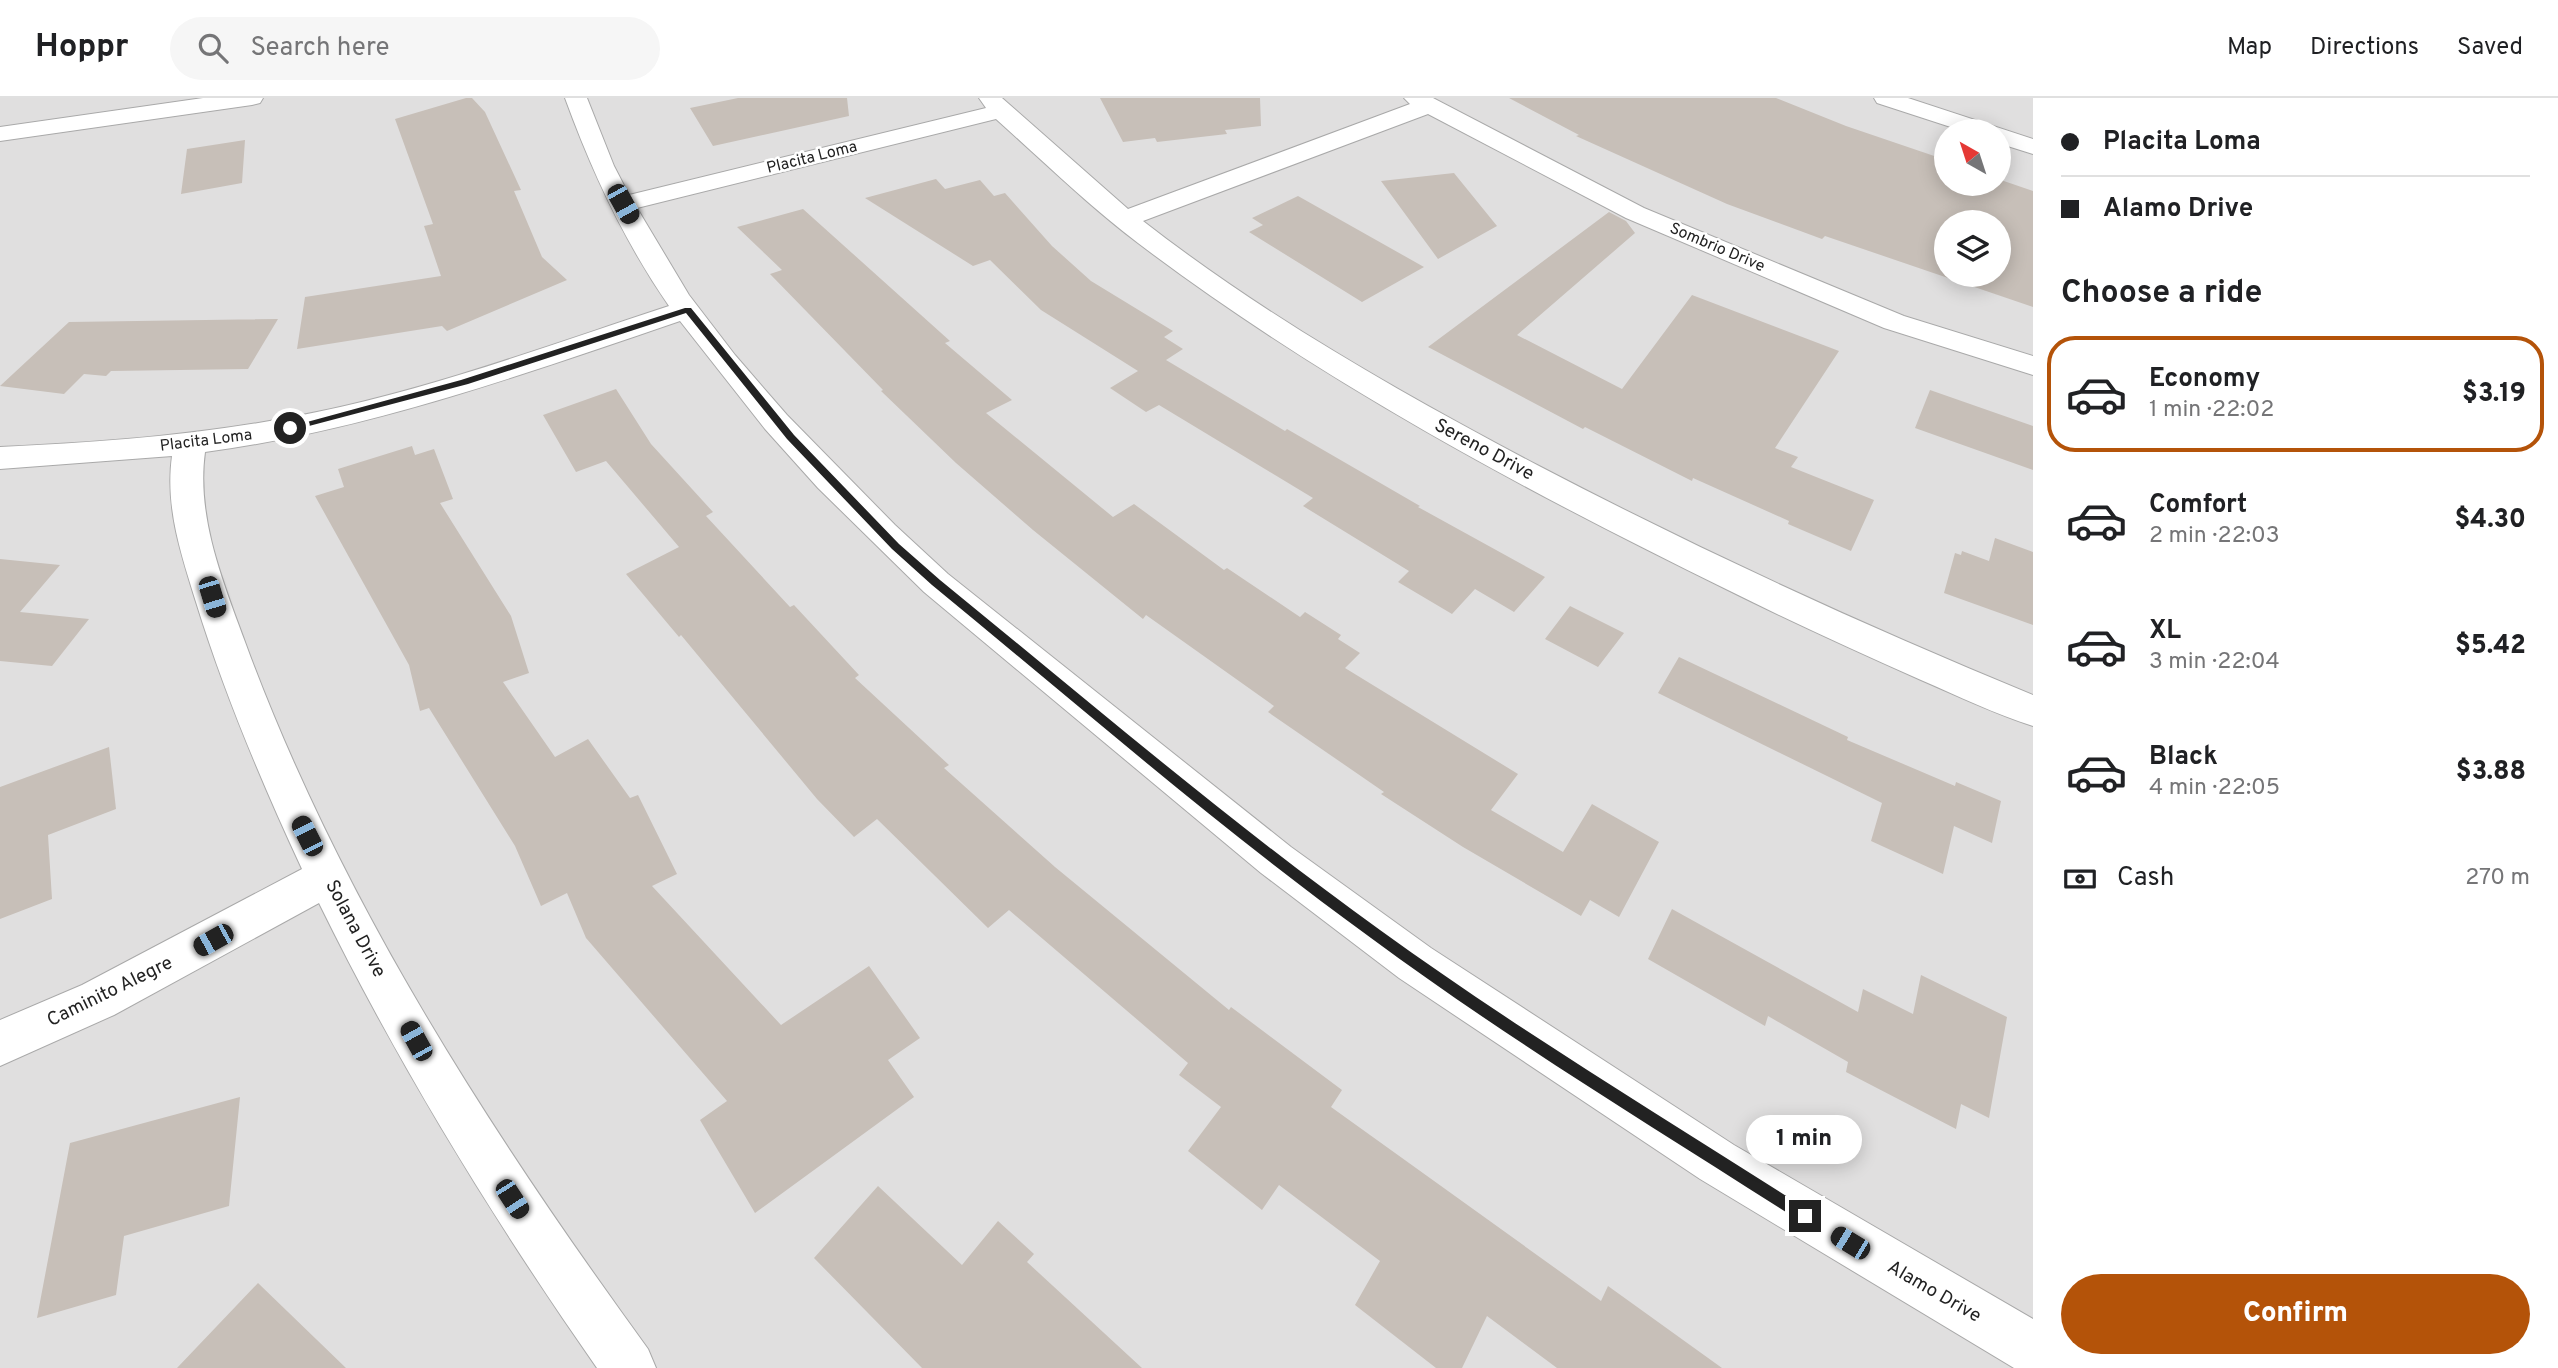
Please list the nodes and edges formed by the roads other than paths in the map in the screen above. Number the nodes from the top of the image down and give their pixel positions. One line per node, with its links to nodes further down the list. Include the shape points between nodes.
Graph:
1 (252, 98): 7 (street)
2 (576, 98): 10 (street, Alamo Drive)
3 (1885, 98): 6 (street)
4 (1421, 102): 11 (street); 13 (street, Sombrio Drive, via 1635,213 1894,322)
5 (995, 105): 10 (street, Placita Loma); 11 (street, Sereno Drive)
6 (1949, 119)
7 (0, 134)
8 (2011, 139): 9 (street)
9 (2033, 146)
10 (623, 204): 12 (street, Alamo Drive)
11 (1125, 219): 16 (street, Sereno Drive, via 1294,340 1463,439 1777,600)
12 (688, 309): 14 (street, Placita Loma, via 402,400 278,430); 19 (street, Alamo Drive, via 790,437 896,546 1287,868 1415,963 1628,1105 1827,1229)
13 (2033, 366)
14 (190, 444): 15 (street, Placita Loma); 17 (street, Solana Drive, via 186,496 191,526 224,636 267,748)
15 (0, 458)
16 (2033, 711)
17 (328, 877): 18 (street, Caminito Alegre, via 98,1000); 20 (street, Solana Drive, via 440,1084 557,1270)
18 (0, 1043)
19 (2033, 1349)
20 (629, 1368)

